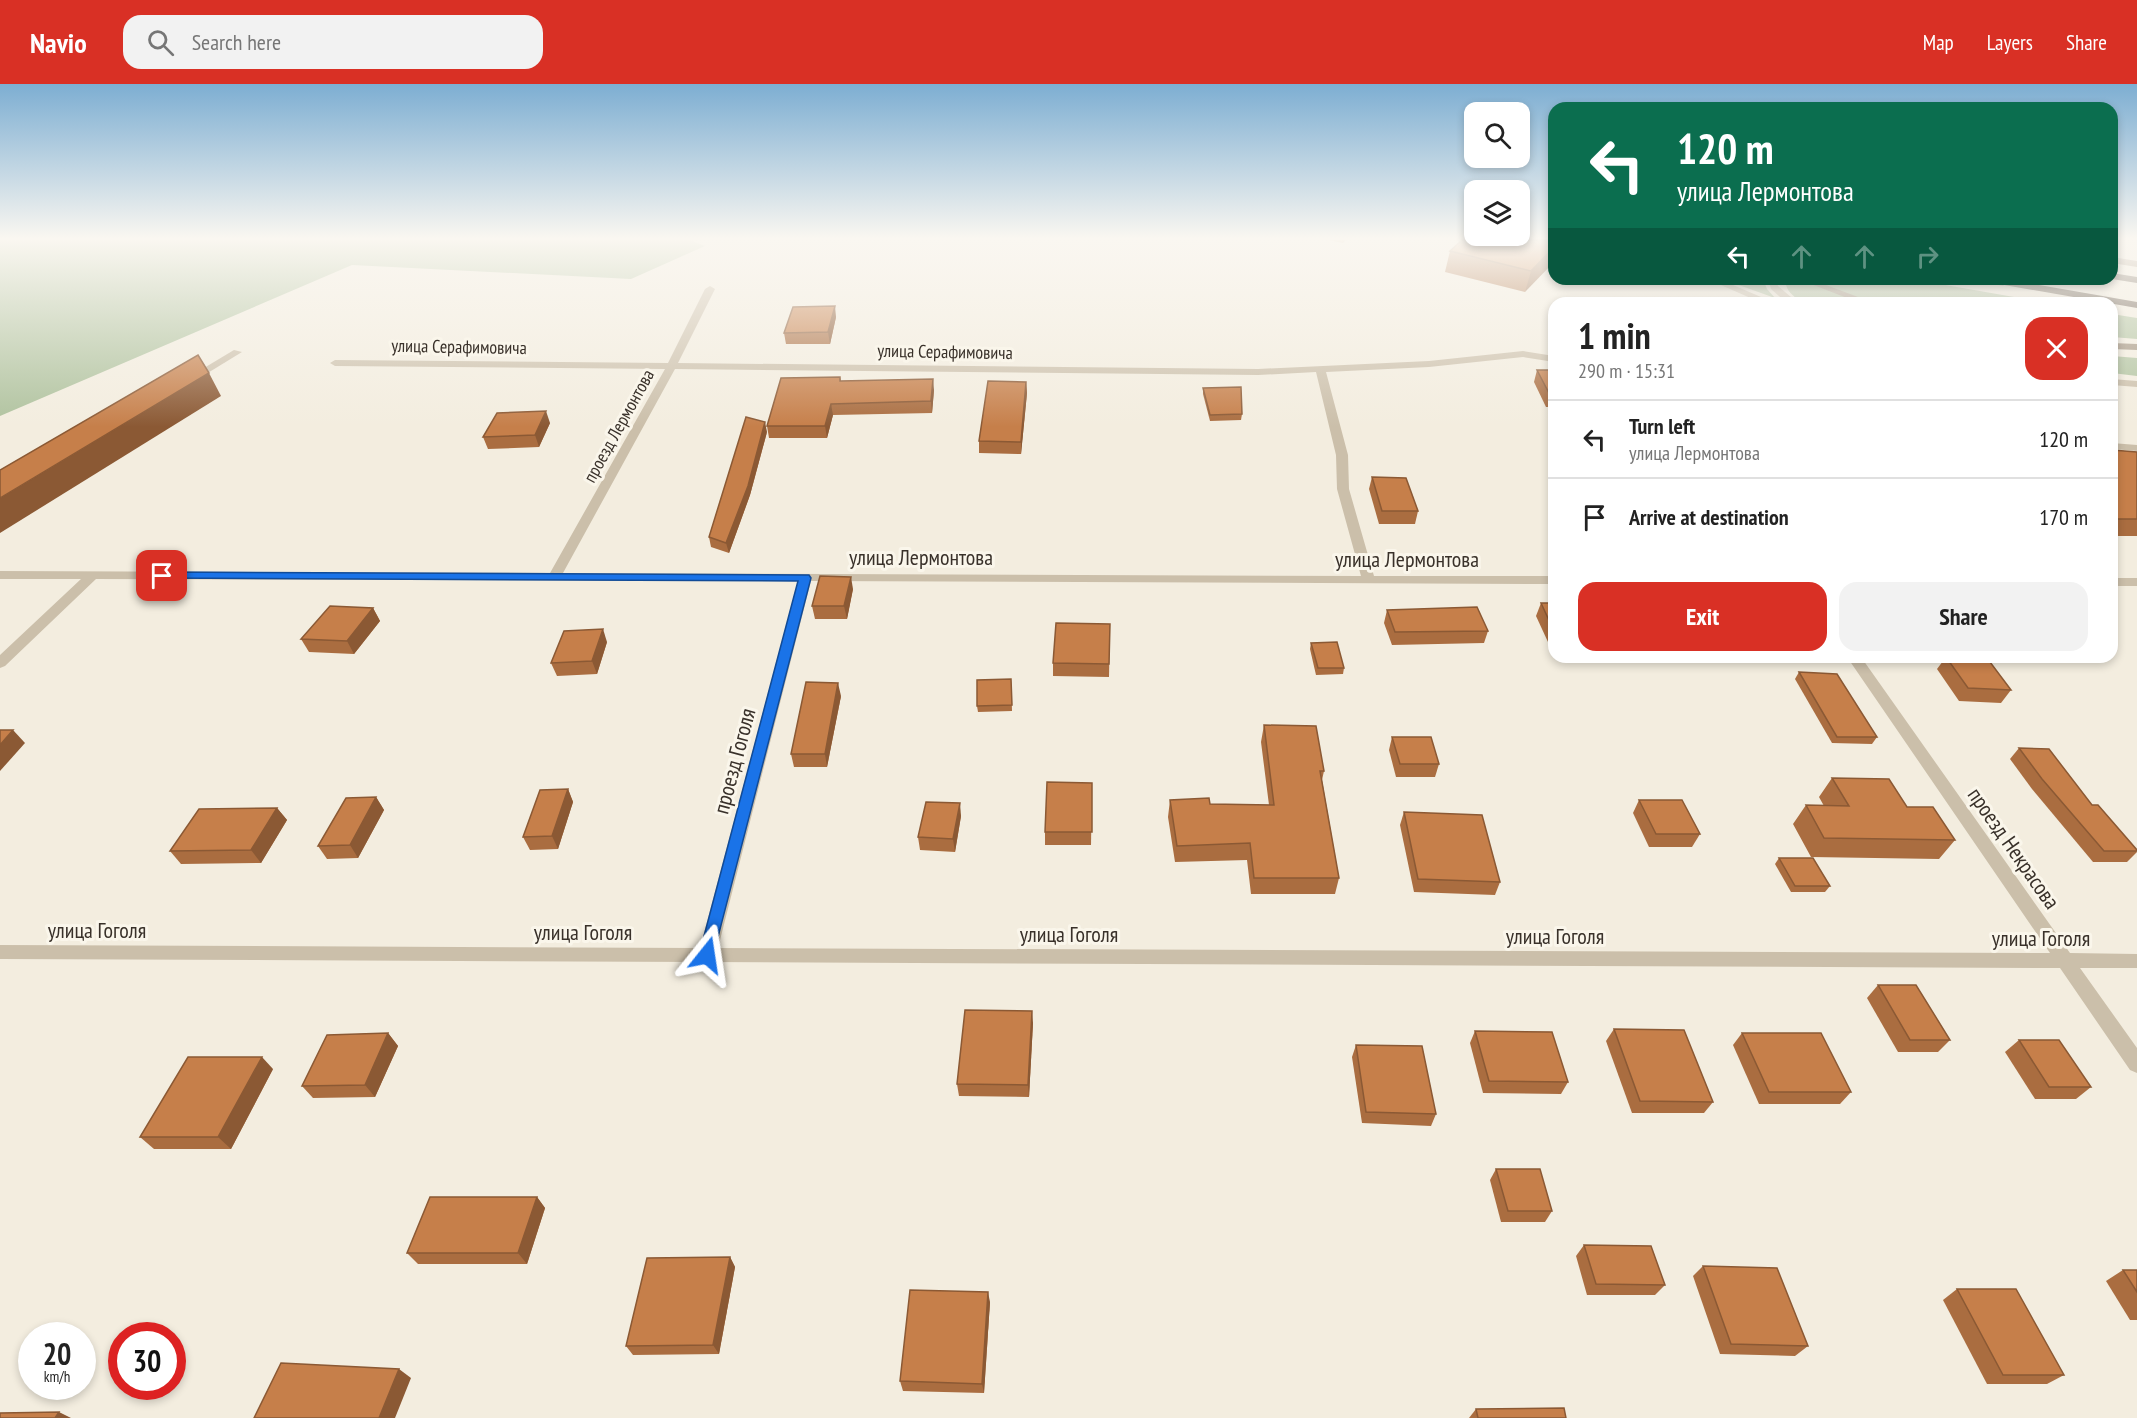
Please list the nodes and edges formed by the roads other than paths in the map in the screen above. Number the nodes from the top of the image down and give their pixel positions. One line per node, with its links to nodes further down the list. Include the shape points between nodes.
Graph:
1 (703, 302): 9 (street, проезд Лермонтова)
2 (2121, 302): 3 (highway)
3 (2137, 305)
4 (2118, 346): 5 (main road)
5 (2137, 348)
6 (237, 352): 14 (street)
7 (1548, 358): 10 (street, улица Серафимовича, via 1523,354)
8 (335, 363): 9 (street, улица Серафимовича)
9 (672, 366): 10 (street, улица Серафимовича); 20 (street, проезд Лермонтова)
10 (1320, 370): 22 (street, via 1342,455 1343,489)
11 (2118, 382): 13 (street)
12 (2118, 383): 15 (street)
13 (2137, 384)
14 (175, 388)
15 (2137, 396)
16 (2118, 446): 17 (street)
17 (2137, 448)
18 (0, 575): 19 (street, улица Лермонтова)
19 (92, 576): 20 (street, улица Лермонтова); 26 (street)
20 (554, 577): 21 (street, улица Лермонтова)
21 (805, 578): 22 (street, улица Лермонтова); 29 (street, проезд Гоголя)
22 (1369, 580): 23 (street, улица Лермонтова)
23 (1548, 580)
24 (2118, 582): 25 (street)
25 (2137, 582)
26 (0, 663)
27 (1858, 663): 30 (street, проезд Некрасова)
28 (0, 952): 29 (street, улица Гоголя)
29 (707, 955): 30 (street, улица Гоголя)
30 (2064, 961): 31 (street, улица Гоголя); 32 (street, проезд Некрасова)
31 (2137, 961)
32 (2137, 1064)

